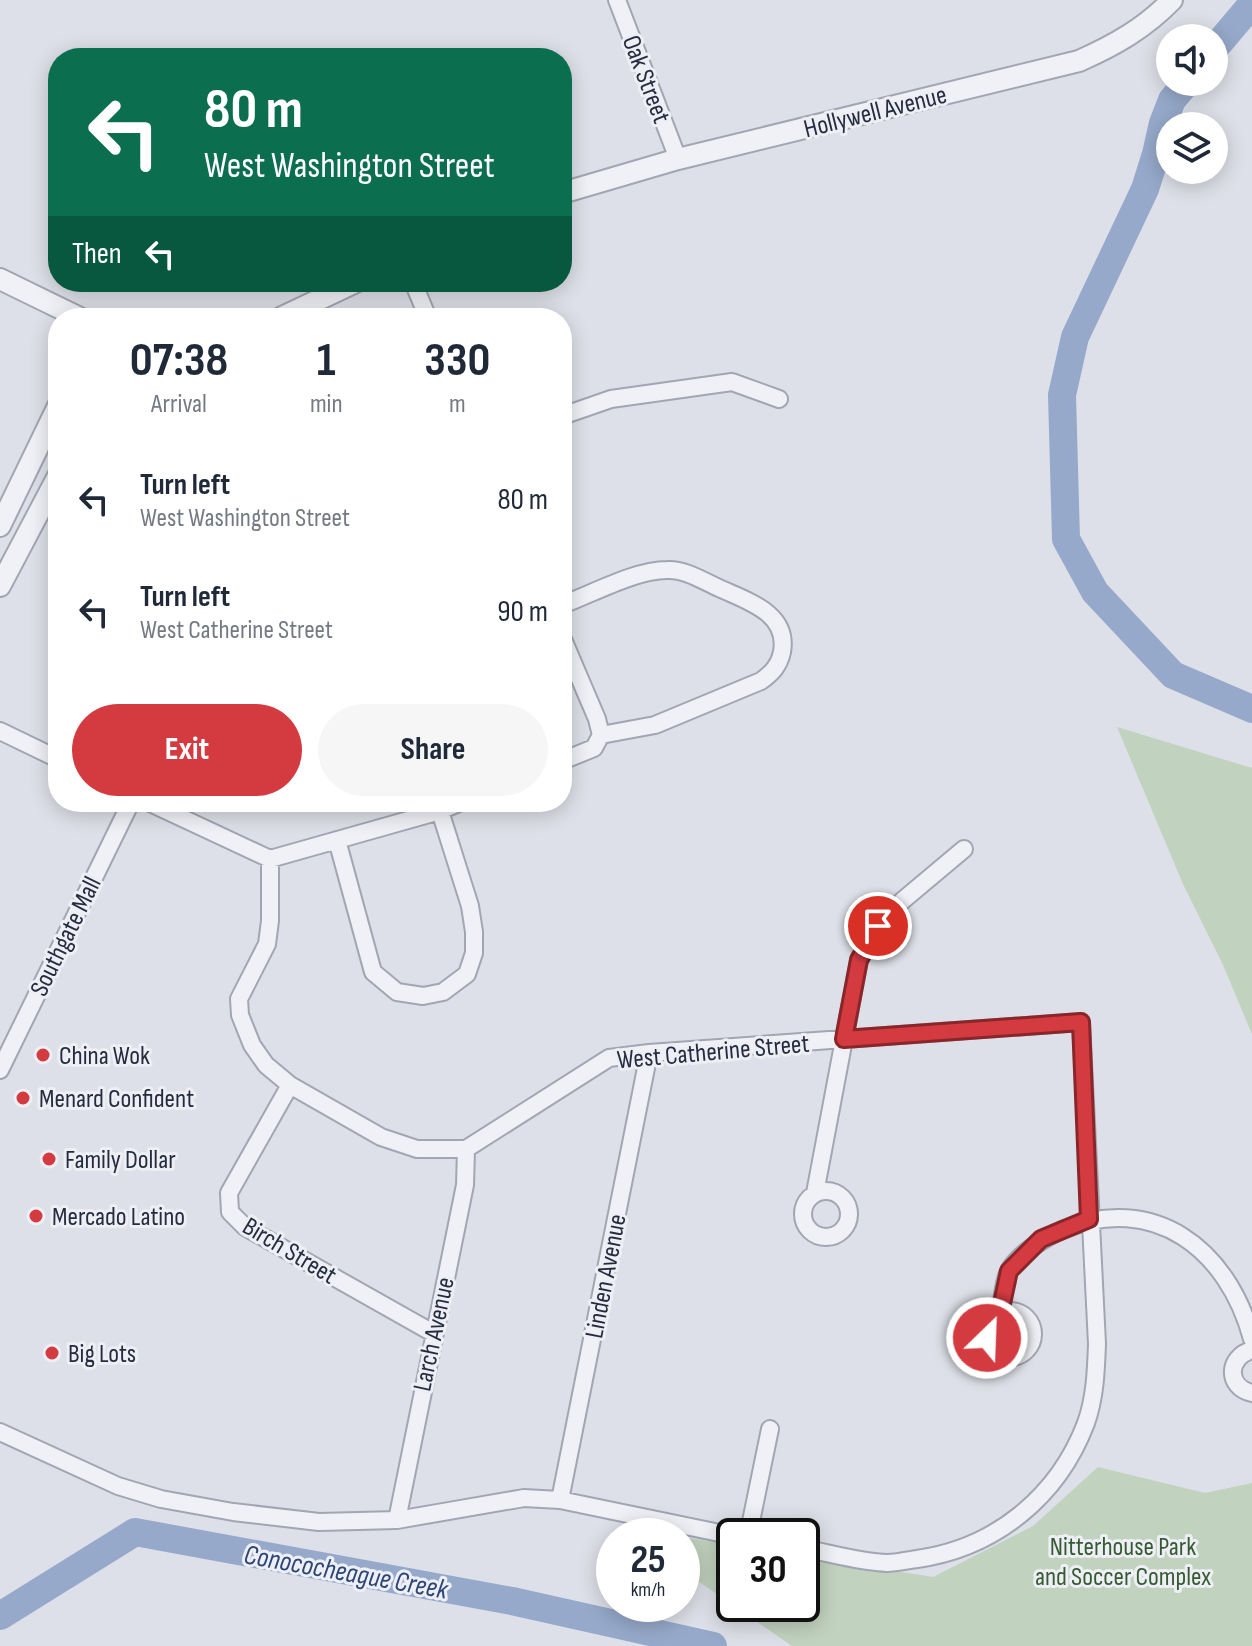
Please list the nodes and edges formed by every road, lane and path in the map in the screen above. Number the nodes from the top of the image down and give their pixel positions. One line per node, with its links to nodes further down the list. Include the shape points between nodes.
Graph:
1 (617, 0): 3 (street, Oak Street)
2 (1172, 0): 3 (street, Hollywell Avenue, via 1118,44 1079,61)
3 (678, 159): 4 (street, Hollywell Avenue)
4 (572, 190)
5 (0, 279): 7 (street)
6 (335, 292): 8 (street)
7 (59, 308)
8 (301, 308)
9 (779, 399): 10 (street, via 732,382 611,399)
10 (572, 413)
11 (48, 427): 13 (street)
12 (48, 495): 14 (street)
13 (0, 526)
14 (0, 586)
15 (572, 601): 18 (street, via 668,569 761,608 781,631 781,657 774,672 761,681 655,725)
16 (572, 660): 18 (street, via 597,719)
17 (0, 731): 19 (street)
18 (597, 741): 20 (street)
19 (48, 754)
20 (572, 755)
21 (126, 812): 30 (street, Southgate Mall)
22 (169, 812): 27 (street)
23 (436, 812): 25 (street)
24 (440, 812): 25 (street, via 474,932 467,974 443,992 397,992 373,972)
25 (337, 840): 27 (street)
26 (964, 849): 28 (street, via 878,926 859,960)
27 (270, 859): 31 (street, via 267,944 239,999 240,1015 266,1065)
28 (844, 1039): 29 (street, West Catherine Street); 33 (street); 34 (street, West Catherine Street, via 1081,1022)
29 (649, 1053): 32 (street, West Catherine Street, via 609,1058); 42 (street, Linden Avenue)
30 (0, 1070)
31 (290, 1085): 32 (street, via 381,1137 417,1149); 36 (street, Birch Street, via 229,1193 230,1212 245,1227)
32 (466, 1149): 36 (street, Larch Avenue, via 465,1185)
33 (815, 1193)
34 (1089, 1219): 35 (street, via 1041,1239 1009,1271); 37 (street, via 1139,1219 1173,1230 1202,1250 1229,1281); 46 (street, via 1095,1380 1087,1420 1058,1475 1033,1505 987,1539 941,1556 888,1563)
35 (1000, 1313)
36 (433, 1333): 44 (street, Larch Avenue)
37 (1252, 1339)
38 (1252, 1350): 39 (street, via 1236,1360 1232,1374 1239,1387)
39 (1252, 1393)
40 (770, 1429): 43 (street)
41 (0, 1432): 44 (street, via 107,1482 161,1499 319,1522)
42 (560, 1500): 44 (street, via 524,1498); 45 (street)
43 (752, 1518)
44 (397, 1520)
45 (716, 1532)
46 (820, 1551)

